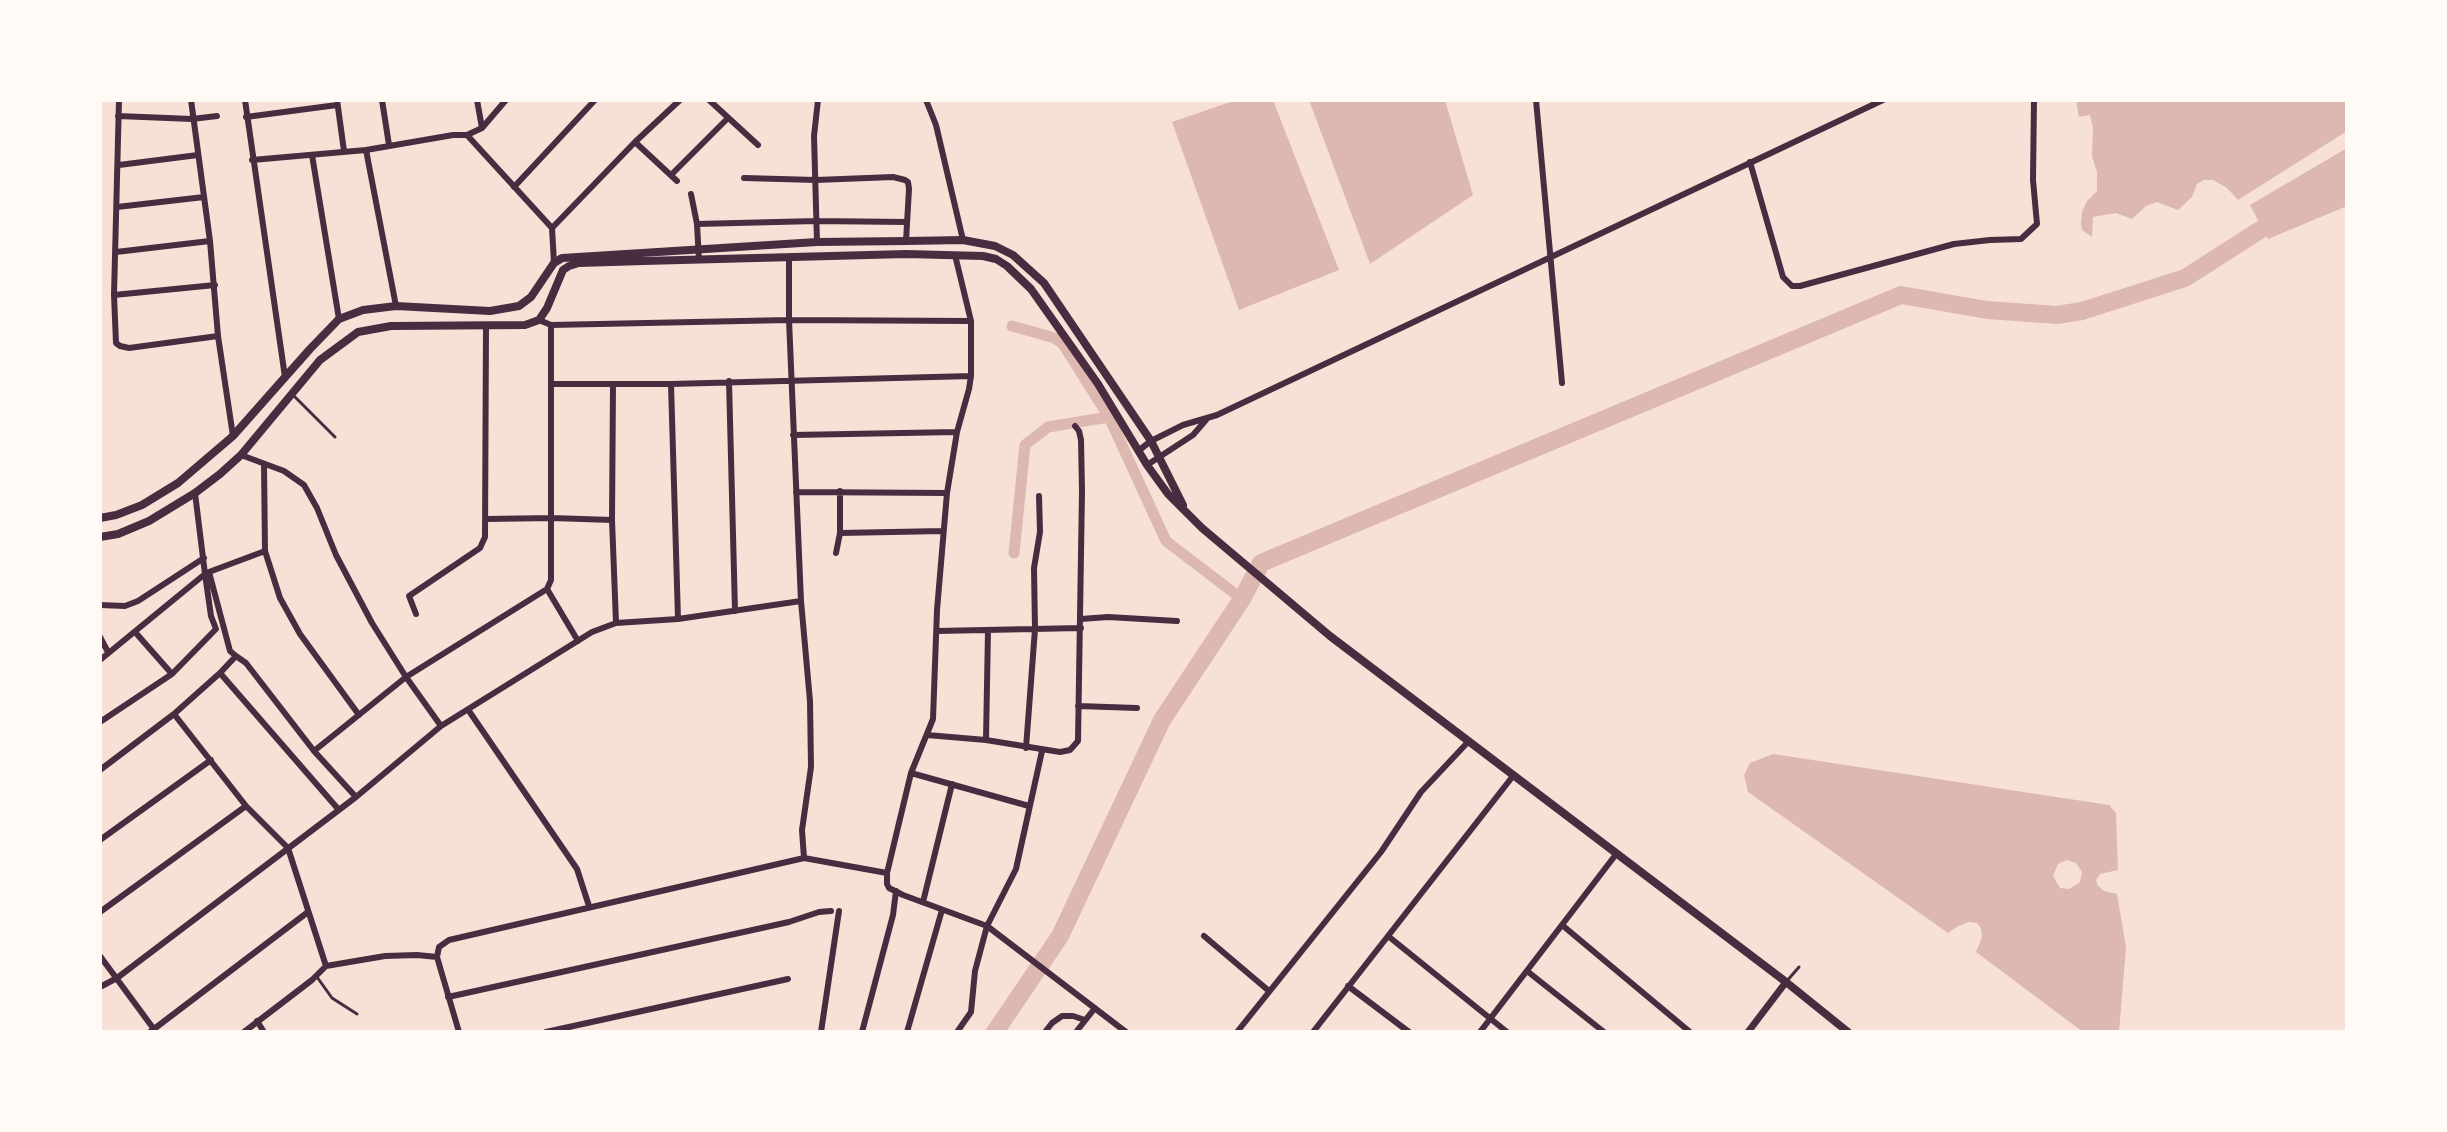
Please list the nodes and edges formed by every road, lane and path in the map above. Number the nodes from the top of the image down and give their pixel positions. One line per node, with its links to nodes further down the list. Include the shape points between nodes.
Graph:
1 (119, 100): 17 (street)
2 (191, 100): 21 (street)
3 (245, 100): 19 (street)
4 (382, 100): 5 (street); 25 (street)
5 (388, 100)
6 (477, 100): 22 (street)
7 (506, 100): 22 (street)
8 (595, 100): 36 (street)
9 (680, 100): 24 (street)
10 (709, 100): 20 (street)
11 (818, 100): 35 (street)
12 (926, 100): 44 (street)
13 (1536, 100): 51 (street)
14 (1883, 100): 32 (street)
15 (2034, 100): 32 (street, via 2037,224 2021,239 1954,244 1792,286 1783,277)
16 (337, 103): 19 (street); 28 (street)
17 (118, 116): 21 (street); 33 (street)
18 (217, 116): 21 (street)
19 (246, 117): 31 (street)
20 (728, 118): 24 (street, via 675,177); 26 (street)
21 (192, 119): 29 (street)
22 (482, 128): 23 (street)
23 (467, 135): 25 (street); 36 (street)
24 (635, 142): 43 (street)
25 (389, 145): 27 (street)
26 (758, 145)
27 (366, 150): 28 (street); 57 (street)
28 (344, 151): 30 (street)
29 (198, 155): 33 (street); 38 (street)
30 (312, 155): 31 (street); 58 (street)
31 (252, 160): 68 (street)
32 (1750, 162): 51 (street)
33 (119, 165): 39 (street)
34 (744, 178): 35 (street)
35 (816, 180): 40 (street); 41 (street, via 905,180)
36 (514, 187): 43 (street)
37 (691, 194): 42 (street)
38 (204, 197): 39 (street); 45 (street)
39 (117, 207): 49 (street)
40 (816, 221): 41 (street); 42 (street); 47 (street)
41 (906, 222): 46 (street)
42 (697, 224): 48 (street)
43 (552, 228): 54 (street)
44 (963, 240): 46 (main road); 82 (main road, via 1013,255 1044,283)
45 (210, 241): 49 (street); 55 (street)
46 (906, 241): 47 (main road)
47 (817, 242): 48 (main road)
48 (699, 249): 53 (street); 54 (main road, via 562,258)
49 (116, 252): 56 (street)
50 (955, 255): 52 (main road); 61 (street); 83 (main road, via 996,259 1031,289)
51 (1551, 258): 71 (street); 76 (street)
52 (789, 259): 53 (main road); 60 (street)
53 (699, 260): 59 (main road, via 569,266)
54 (554, 263): 57 (main road, via 519,306 490,311)
55 (215, 285): 56 (street); 64 (street)
56 (114, 295): 64 (street, via 116,343 125,348)
57 (396, 306): 58 (main road)
58 (339, 319): 65 (main road)
59 (539, 320): 62 (street); 63 (main road)
60 (789, 320): 61 (street); 62 (street); 70 (street)
61 (971, 321): 67 (street)
62 (551, 325): 72 (street)
63 (486, 326): 66 (main road, via 373,328 358,332); 98 (street)
64 (218, 336): 80 (street)
65 (310, 349): 66 (main road); 68 (main road)
66 (320, 360): 75 (main road)
67 (971, 376): 70 (street); 78 (street)
68 (285, 377): 80 (main road)
69 (729, 381): 70 (street); 74 (street); 112 (street)
70 (792, 381): 79 (street)
71 (1562, 383)
72 (552, 384): 73 (street); 97 (street)
73 (613, 384): 74 (street); 99 (street)
74 (671, 384): 114 (street)
75 (292, 394): 81 (lane); 84 (main road)
76 (1206, 420): 82 (street); 85 (street)
77 (1075, 426): 115 (street, via 1081,440)
78 (957, 432): 79 (street); 91 (street)
79 (793, 435): 89 (street)
80 (233, 436): 93 (main road, via 178,483)
81 (335, 437)
82 (1151, 441): 83 (street); 85 (main road)
83 (1138, 451): 87 (main road)
84 (241, 455): 86 (street); 90 (main road)
85 (1159, 458): 87 (street); 95 (main road)
86 (264, 464): 105 (street); 130 (street, via 304,485 372,623)
87 (1147, 465): 95 (main road)
88 (840, 491): 89 (street); 91 (street); 103 (street)
89 (796, 492): 110 (street)
90 (195, 493): 100 (main road); 107 (street)
91 (947, 493): 102 (street)
92 (1039, 496): 119 (street)
93 (142, 505): 94 (main road); 100 (main road)
94 (123, 513): 96 (main road); 101 (main road)
95 (1189, 517): 140 (main road)
96 (100, 518)
97 (552, 518): 98 (street); 99 (street); 109 (street)
98 (486, 519): 113 (street, via 480,548 409,596)
99 (612, 520): 117 (street)
100 (149, 521): 101 (main road)
101 (131, 528): 104 (main road)
102 (943, 531): 103 (street); 121 (street)
103 (840, 533): 106 (street)
104 (100, 537)
105 (265, 551): 126 (street, via 209,572 230,651); 135 (street, via 288,614)
106 (836, 553)
107 (204, 558): 108 (street); 111 (street, via 138,601)
108 (205, 574): 122 (street); 129 (street, via 216,629)
109 (547, 589): 124 (street); 130 (street)
110 (801, 601): 112 (street); 156 (street, via 811,767 802,830)
111 (100, 605)
112 (735, 611): 114 (street)
113 (416, 614)
114 (678, 619): 117 (street)
115 (1081, 619): 116 (street); 118 (street)
116 (1177, 621)
117 (616, 623): 124 (street)
118 (1081, 628): 119 (street); 131 (street)
119 (1035, 629): 120 (street); 141 (street)
120 (988, 630): 121 (street); 139 (street)
121 (937, 631): 138 (street, via 933,719)
122 (135, 632): 125 (street); 129 (street)
123 (100, 637): 125 (street)
124 (578, 641): 133 (street)
125 (108, 652): 127 (street)
126 (236, 656): 128 (street); 142 (street)
127 (100, 660)
128 (220, 673): 134 (street); 152 (street)
129 (172, 674): 136 (street)
130 (406, 677): 135 (street); 137 (street)
131 (1078, 706): 132 (street); 143 (street, via 1075,746)
132 (1137, 708)
133 (469, 711): 137 (street); 160 (street, via 577,869)
134 (174, 714): 144 (street); 145 (street)
135 (359, 715): 142 (street)
136 (100, 720)
137 (441, 726): 149 (street)
138 (927, 735): 139 (street); 146 (street)
139 (986, 740): 141 (street)
140 (1468, 742): 147 (main road); 179 (street, via 1421,792 1373,862)
141 (1026, 748): 143 (street)
142 (314, 751): 149 (street)
143 (1042, 751): 151 (street)
144 (211, 760): 150 (street); 153 (street)
145 (100, 770)
146 (911, 773): 148 (street); 157 (street)
147 (1513, 776): 155 (main road); 167 (street)
148 (952, 784): 151 (street); 159 (street)
149 (356, 797): 152 (street)
150 (246, 806): 154 (street); 162 (street)
151 (1029, 806): 165 (street, via 1016,869)
152 (339, 810): 154 (street)
153 (100, 840)
154 (288, 848): 163 (street); 174 (street)
155 (1617, 853): 164 (street); 176 (main road)
156 (804, 858): 157 (street); 160 (street)
157 (887, 873): 158 (street, via 887,886)
158 (896, 891): 159 (street); 192 (street)
159 (923, 902): 161 (street)
160 (589, 906): 169 (street, via 449,940 439,947)
161 (942, 910): 165 (street); 193 (street)
162 (100, 912)
163 (308, 912): 170 (street); 186 (street)
164 (1562, 925): 172 (street); 204 (street)
165 (987, 926): 181 (street); 194 (street, via 971,1012)
166 (1204, 936): 179 (street)
167 (1388, 936): 177 (street); 183 (street)
168 (100, 956): 174 (street)
169 (437, 957): 170 (street, via 385,956); 180 (street)
170 (326, 966): 173 (street)
171 (1799, 967): 176 (lane)
172 (1527, 971): 183 (street); 203 (street)
173 (317, 977): 182 (lane, via 332,998); 185 (street)
174 (117, 978): 178 (street); 186 (street)
175 (788, 979): 190 (street)
176 (1786, 982): 205 (street); 206 (main road)
177 (1348, 986): 199 (street); 200 (street)
178 (100, 987)
179 (1269, 991): 198 (street)
180 (448, 997): 189 (street); 191 (street, via 835,911)
181 (1095, 1008): 184 (street); 197 (street)
182 (357, 1014)
183 (1490, 1018): 201 (street); 202 (street)
184 (1085, 1020): 195 (street, via 1062,1016); 196 (street)
185 (257, 1021): 187 (street); 188 (street)
186 (154, 1031)
187 (244, 1032)
188 (264, 1032)
189 (459, 1032)
190 (546, 1032)
191 (821, 1032)
192 (862, 1032)
193 (907, 1032)
194 (957, 1032)
195 (1045, 1032)
196 (1076, 1032)
197 (1126, 1032)
198 (1237, 1032)
199 (1314, 1032)
200 (1409, 1032)
201 (1480, 1032)
202 (1507, 1032)
203 (1604, 1032)
204 (1690, 1032)
205 (1748, 1032)
206 (1848, 1032)

